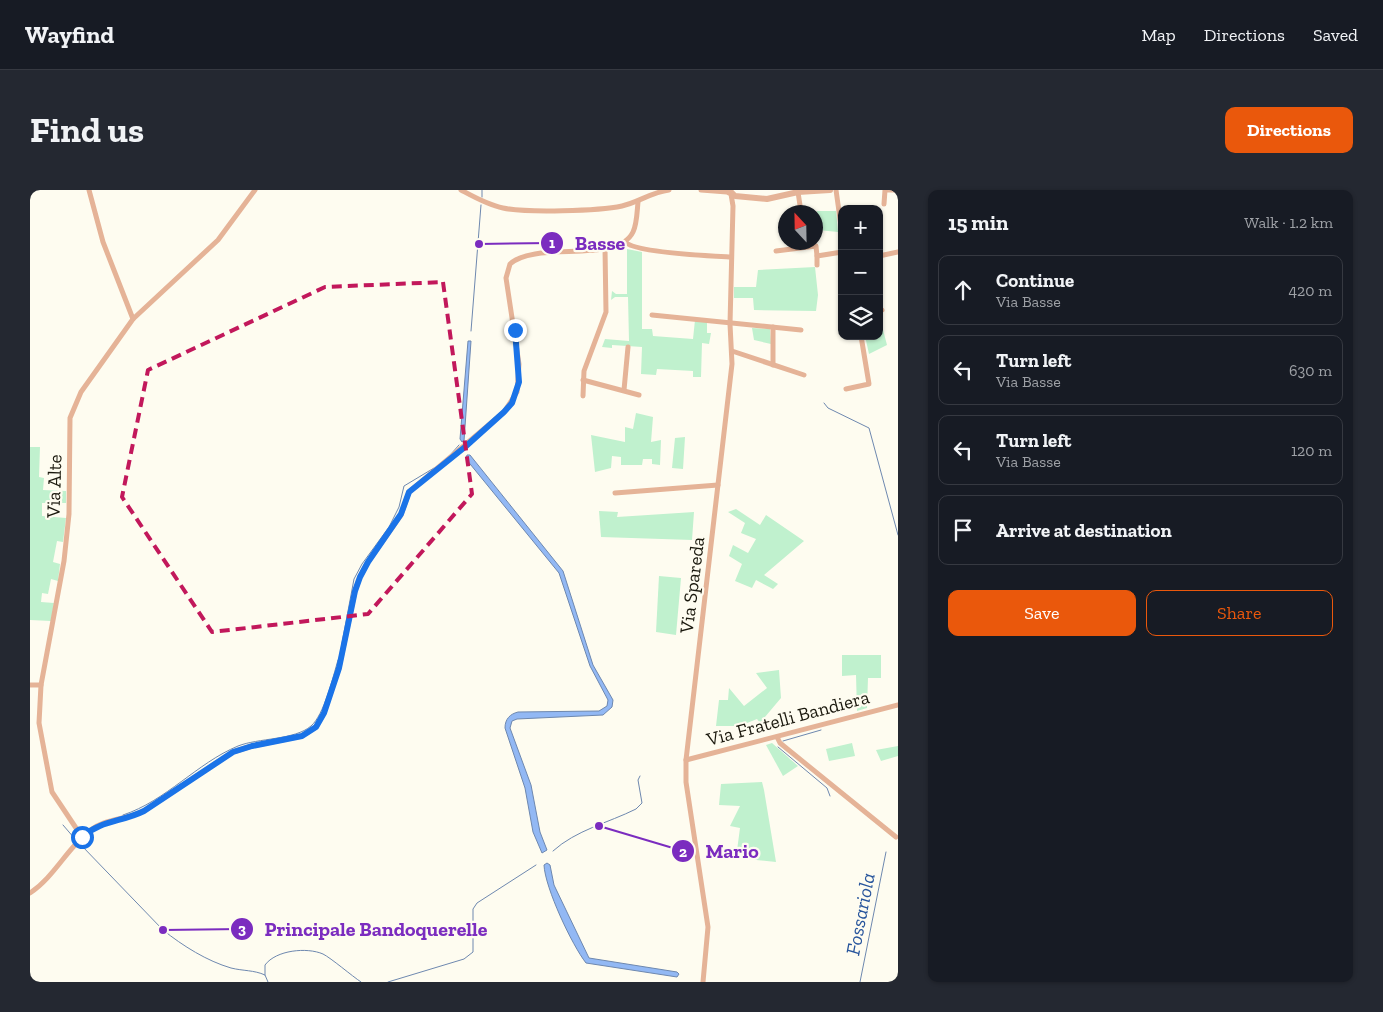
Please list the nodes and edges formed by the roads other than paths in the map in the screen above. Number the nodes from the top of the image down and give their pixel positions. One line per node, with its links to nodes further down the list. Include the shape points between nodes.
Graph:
1 (90, 190): 26 (street, via 103,242)
2 (255, 190): 26 (street, Via Alte, via 218,240)
3 (461, 190): 12 (street, via 492,206 515,210 613,208)
4 (669, 190): 12 (street, via 659,191)
5 (701, 190): 6 (street)
6 (711, 190): 10 (street)
7 (830, 190): 11 (street)
8 (836, 190): 15 (street)
9 (895, 190): 13 (street, via 884,190)
10 (730, 192): 11 (street, via 767,199); 23 (street, Via Spareda, via 734,206)
11 (798, 192): 14 (street)
12 (638, 202): 16 (street, via 635,227)
13 (884, 204)
14 (801, 205)
15 (838, 205)
16 (625, 242): 17 (street); 23 (street, via 632,247)
17 (605, 248): 35 (street, via 606,312); 49 (street, via 527,255 510,264 506,278 519,364 517,392 504,412 409,492 401,514 360,577 339,668 316,727 302,736 233,752 144,811 100,824)
18 (776, 251): 22 (street, via 816,246)
19 (898, 252): 21 (street)
20 (838, 253): 22 (street)
21 (883, 255)
22 (817, 256): 24 (street)
23 (731, 257): 27 (street, Via Spareda)
24 (817, 265)
25 (652, 315): 27 (street)
26 (133, 319): 44 (street, Via Alte, via 81,392 70,418 69,514 64,561)
27 (730, 324): 28 (street); 32 (street, Via Spareda)
28 (773, 327): 29 (street); 33 (street)
29 (801, 330)
30 (862, 340): 36 (street)
31 (628, 347): 38 (street)
32 (732, 352): 33 (street); 42 (street, Via Spareda)
33 (773, 365): 34 (street)
34 (804, 375)
35 (583, 380): 38 (street); 41 (street)
36 (869, 384): 37 (street); 39 (street)
37 (846, 389)
38 (624, 390): 40 (street)
39 (870, 390)
40 (639, 395)
41 (583, 396)
42 (718, 485): 43 (street); 48 (street, Via Spareda)
43 (615, 493)
44 (41, 685): 45 (street); 49 (street, Via Alte, via 39,733 48,776 60,806)
45 (30, 686)
46 (898, 705): 47 (street, Via Fratelli Bandiera)
47 (776, 737): 48 (street, Via Fratelli Bandiera); 50 (street)
48 (686, 760): 52 (street, Via Spareda, via 686,782 708,927)
49 (82, 837): 51 (street)
50 (896, 838)
51 (30, 893)
52 (704, 982)

